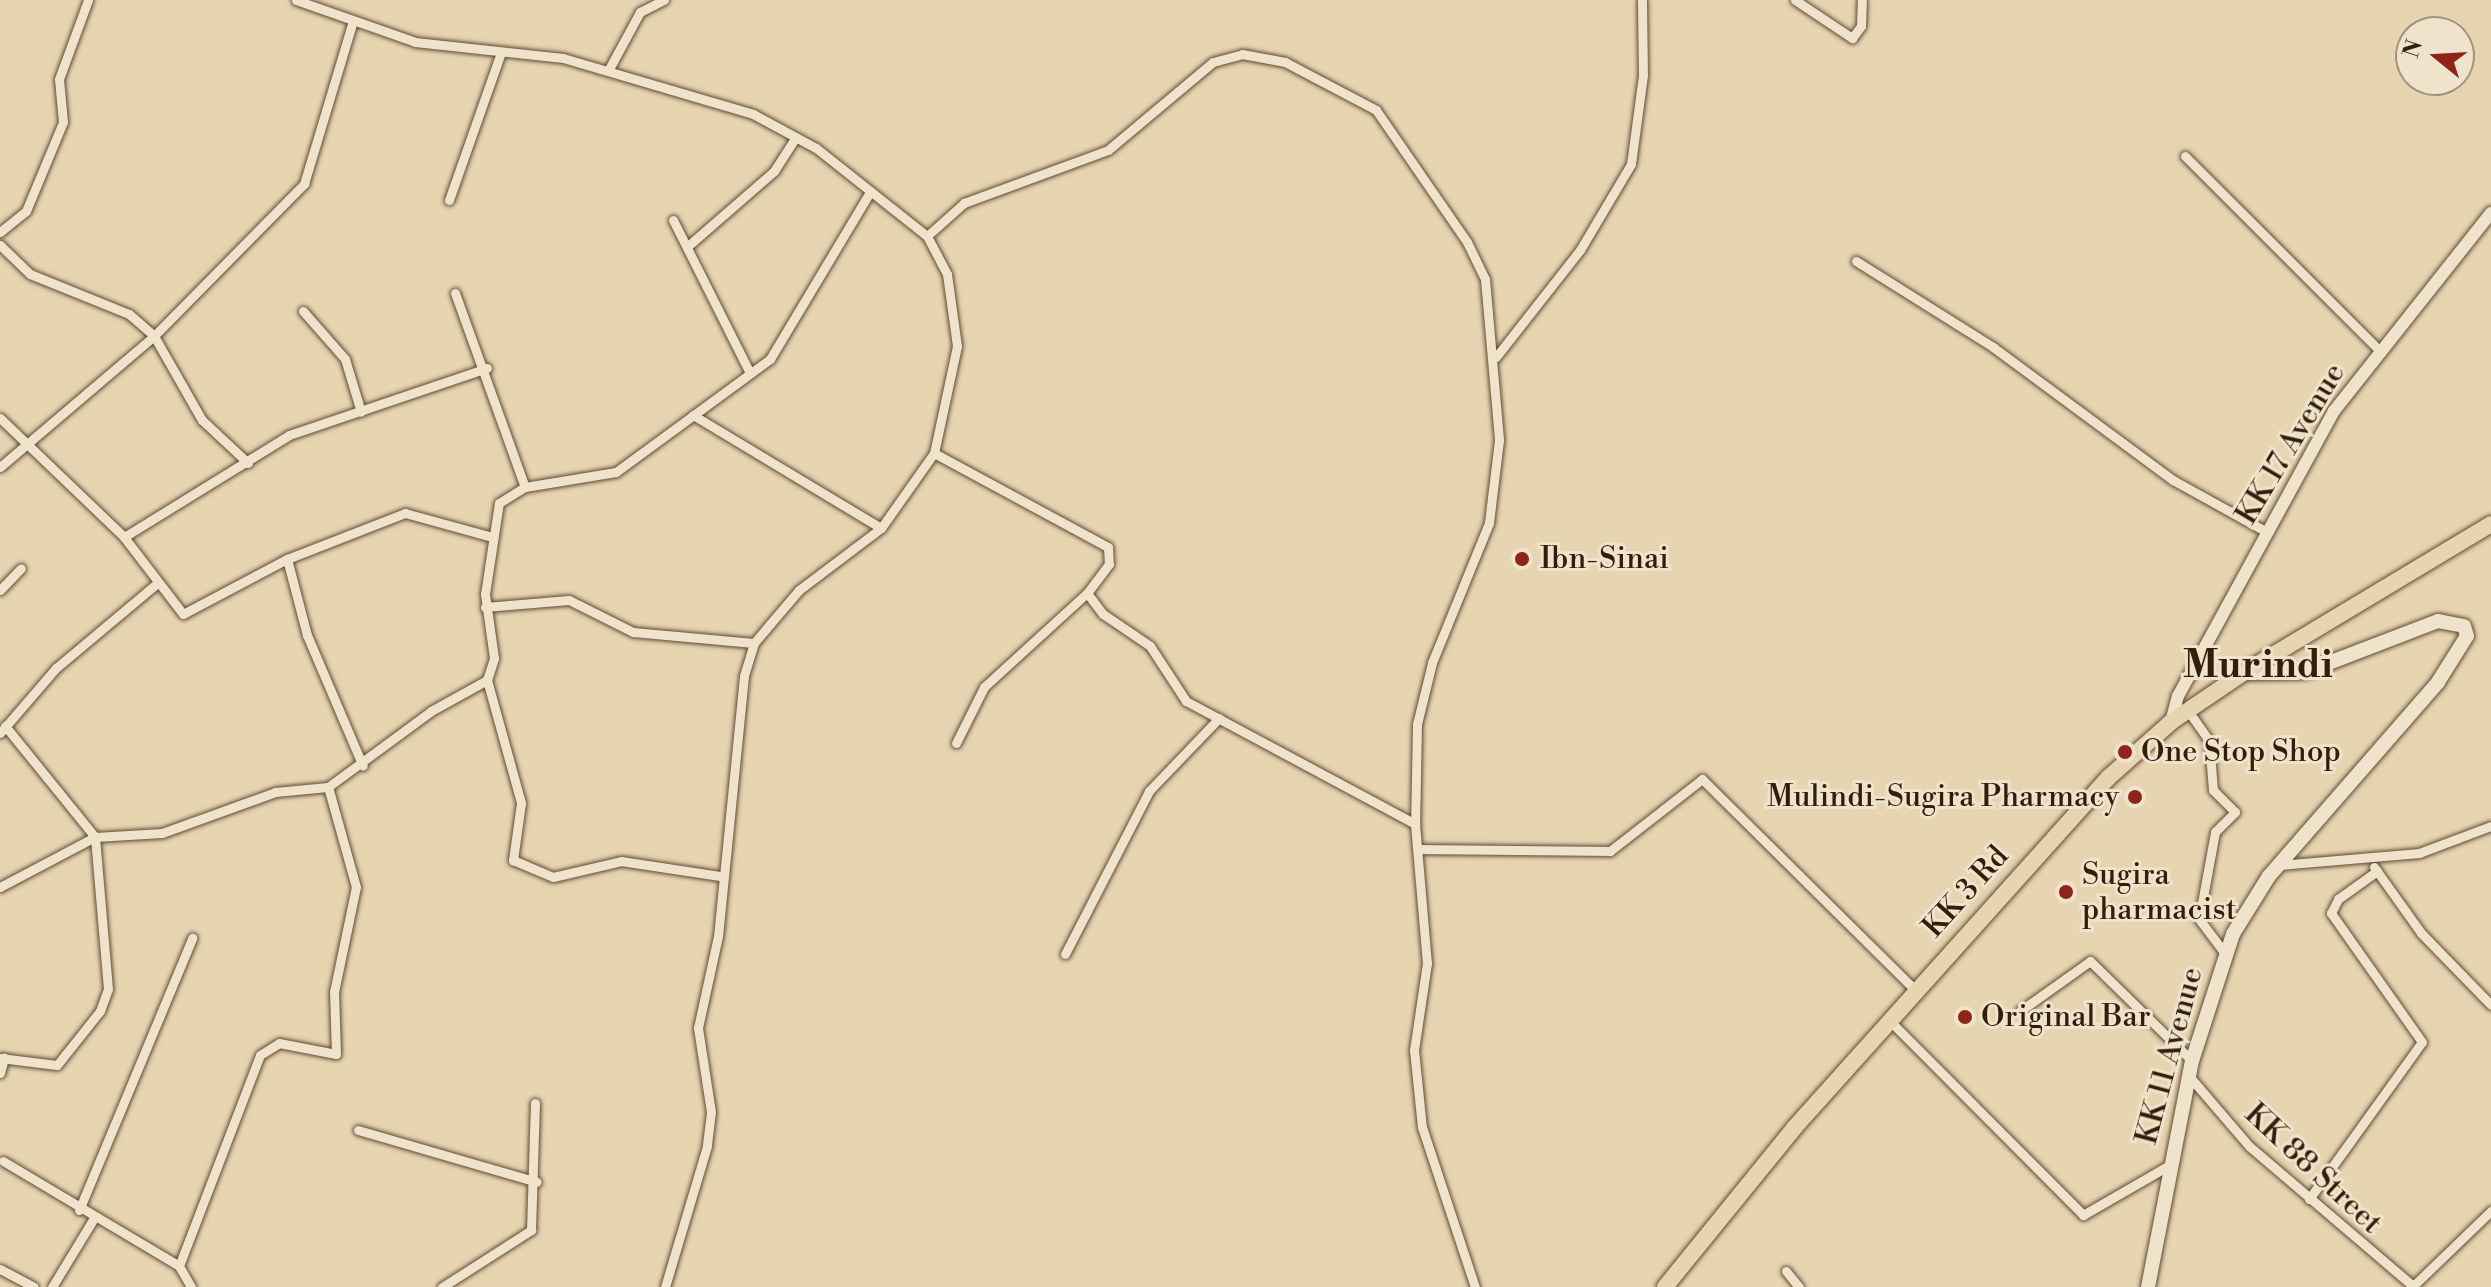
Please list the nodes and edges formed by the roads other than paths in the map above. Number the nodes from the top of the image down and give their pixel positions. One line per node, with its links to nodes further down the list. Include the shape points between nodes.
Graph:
1 (88, 0): 16 (street, via 59,79 63,122 26,211)
2 (296, 0): 7 (street)
3 (664, 0): 9 (street, via 640,12)
4 (1642, 0): 25 (street, via 1643,75 1631,164 1580,250)
5 (1795, 0): 6 (street, via 1852,38 1861,26)
6 (1862, 0)
7 (353, 21): 8 (street, via 415,42); 23 (street, via 304,184)
8 (500, 55): 9 (street); 13 (street)
9 (609, 69): 10 (street, via 753,114)
10 (796, 137): 12 (street); 19 (street, via 774,171)
11 (2185, 156): 24 (street)
12 (870, 192): 17 (street); 27 (street, via 784,342)
13 (449, 200)
14 (2491, 213): 24 (street, KK 17 Avenue)
15 (673, 220): 19 (street)
16 (0, 232)
17 (927, 236): 25 (street, via 964,203 1108,150 1213,62 1261,55 1345,89 1376,110 1485,279); 32 (street, via 957,310)
18 (0, 245): 23 (street, via 30,274 112,305)
19 (689, 245): 27 (street)
20 (1856, 261): 38 (street, via 1993,347 2173,480)
21 (455, 293): 26 (street)
22 (303, 311): 28 (street, via 345,359)
23 (154, 336): 31 (street); 33 (street, via 202,420)
24 (2379, 350): 38 (street, KK 17 Avenue, via 2334,411)
25 (1496, 357): 57 (street, via 1499,440 1489,523 1424,694)
26 (487, 368): 28 (street); 35 (street)
27 (750, 373): 29 (street)
28 (361, 412): 33 (street, via 289,435)
29 (693, 415): 35 (street, via 616,472); 37 (street)
30 (0, 418): 31 (street)
31 (25, 439): 34 (street); 39 (street)
32 (934, 453): 37 (street); 45 (street, via 1108,547 1109,564)
33 (248, 463): 39 (street)
34 (0, 467)
35 (525, 487): 40 (street, via 499,503)
36 (2491, 524): 48 (highway, KK 3 Rd)
37 (881, 528): 47 (street, via 799,590)
38 (2267, 532): 52 (street, KK 17 Avenue, via 2219,631 2178,696)
39 (124, 537): 43 (street)
40 (492, 537): 41 (street, via 405,513); 46 (street)
41 (287, 559): 43 (street, via 191,612 171,606); 55 (street, via 307,635)
42 (21, 568): 44 (street)
43 (155, 585): 53 (street, via 56,668)
44 (0, 590)
45 (1087, 593): 51 (street, via 1103,614 1150,646 1186,701); 54 (street, via 984,687)
46 (485, 607): 47 (street, via 569,600 633,632); 49 (street, via 494,658)
47 (754, 643): 64 (street)
48 (2243, 673): 50 (highway, KK 3 Rd); 62 (main road, KK 11 Avenue, via 2305,672 2438,621 2464,626 2467,636 2438,682)
49 (487, 680): 55 (street, via 431,711); 64 (street, via 521,803 513,860 553,877 621,861)
50 (2189, 712): 52 (highway, KK 3 Rd); 67 (street, via 2209,741 2213,790 2235,812 2215,832 2199,919)
51 (1219, 718): 57 (street); 68 (street, via 1149,791)
52 (2171, 722): 69 (highway, KK 3 Rd, via 2108,778)
53 (3, 729): 59 (street)
54 (956, 743)
55 (363, 766): 56 (street)
56 (328, 787): 59 (street, via 275,792 162,833); 85 (street, via 356,887 334,992 336,1054 279,1043 260,1055)
57 (1415, 824): 60 (street)
58 (2491, 826): 61 (street, via 2419,853)
59 (95, 837): 65 (street); 73 (street, via 104,1004 57,1065)
60 (1420, 849): 69 (street, via 1610,851 1702,779); 93 (street, via 1427,963 1414,1050 1422,1127)
61 (2369, 861): 62 (street); 63 (street)
62 (2279, 865): 67 (main road, KK 11 Avenue)
63 (2377, 871): 70 (street, via 2421,933); 81 (street, via 2338,899 2331,913 2422,1042)
64 (720, 876): 92 (street, via 718,936 698,1028 711,1112 707,1146)
65 (0, 887)
66 (192, 938): 82 (street)
67 (2224, 952): 74 (main road, KK 11 Avenue)
68 (1065, 954)
69 (1915, 990): 72 (highway, KK 3 Rd)
70 (2491, 1005)
71 (2020, 1011): 74 (street, KK 88 Street, via 2090,961)
72 (1890, 1021): 79 (street, via 2083,1215); 94 (highway, KK 3 Rd)
73 (2, 1058): 75 (street)
74 (2190, 1068): 79 (main road, KK 11 Avenue); 81 (street, KK 88 Street, via 2249,1146)
75 (0, 1073)
76 (535, 1103): 80 (street)
77 (358, 1130): 80 (street)
78 (1, 1161): 82 (street)
79 (2168, 1166): 96 (main road, KK 11 Avenue)
80 (537, 1182): 91 (street, via 527,1235)
81 (2309, 1199): 97 (street, KK 88 Street)
82 (79, 1210): 84 (street)
83 (2491, 1211): 97 (street)
84 (94, 1218): 85 (street); 89 (street)
85 (179, 1266): 90 (street)
86 (0, 1269): 88 (street)
87 (1786, 1271): 95 (street)
88 (34, 1287)
89 (52, 1287)
90 (191, 1287)
91 (442, 1287)
92 (665, 1287)
93 (1475, 1287)
94 (1665, 1287)
95 (1799, 1287)
96 (2148, 1287)
97 (2412, 1287)

